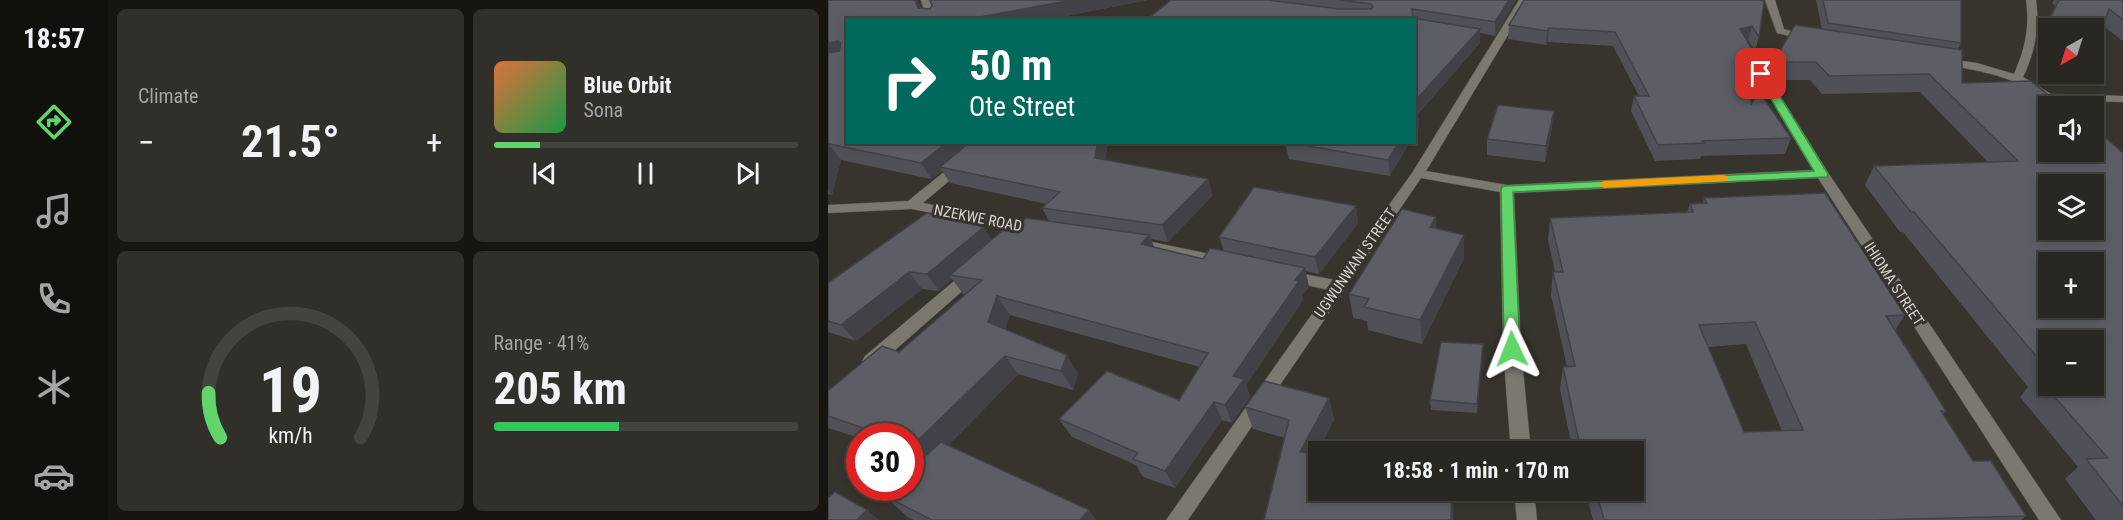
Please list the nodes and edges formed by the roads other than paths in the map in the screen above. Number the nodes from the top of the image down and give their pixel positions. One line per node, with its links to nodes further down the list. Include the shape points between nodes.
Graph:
1 (926, 0): 5 (street)
2 (1524, 0): 14 (street, UGWUNWANI STREET, via 1492,40)
3 (1770, 0): 6 (street, via 1780,31)
4 (2031, 0): 9 (street, via 2035,22)
5 (931, 18)
6 (1818, 41)
7 (1743, 44): 15 (street, IHIOMA STREET)
8 (1933, 59): 9 (street, via 1991,68)
9 (2018, 77): 10 (street)
10 (2046, 96)
11 (2104, 98): 12 (street)
12 (2123, 99)
13 (987, 144): 17 (street)
14 (1418, 174): 16 (street); 26 (street, UGWUNWANI STREET)
15 (1822, 174): 16 (street); 32 (street, IHIOMA STREET)
16 (1507, 189): 28 (street, via 1512,349)
17 (912, 205): 18 (street, NZEKWE ROAD); 19 (street, NZEKWE ROAD)
18 (828, 209)
19 (1026, 228): 20 (street, NZEKWE ROAD); 22 (street)
20 (1049, 231)
21 (1120, 241): 24 (street)
22 (1010, 242)
23 (986, 262): 27 (street)
24 (1236, 265)
25 (1271, 273): 26 (street)
26 (1338, 286): 30 (street, UGWUNWANI STREET)
27 (856, 375)
28 (1520, 441)
29 (1525, 501): 31 (street)
30 (1176, 520)
31 (1527, 520)
32 (2051, 520)

